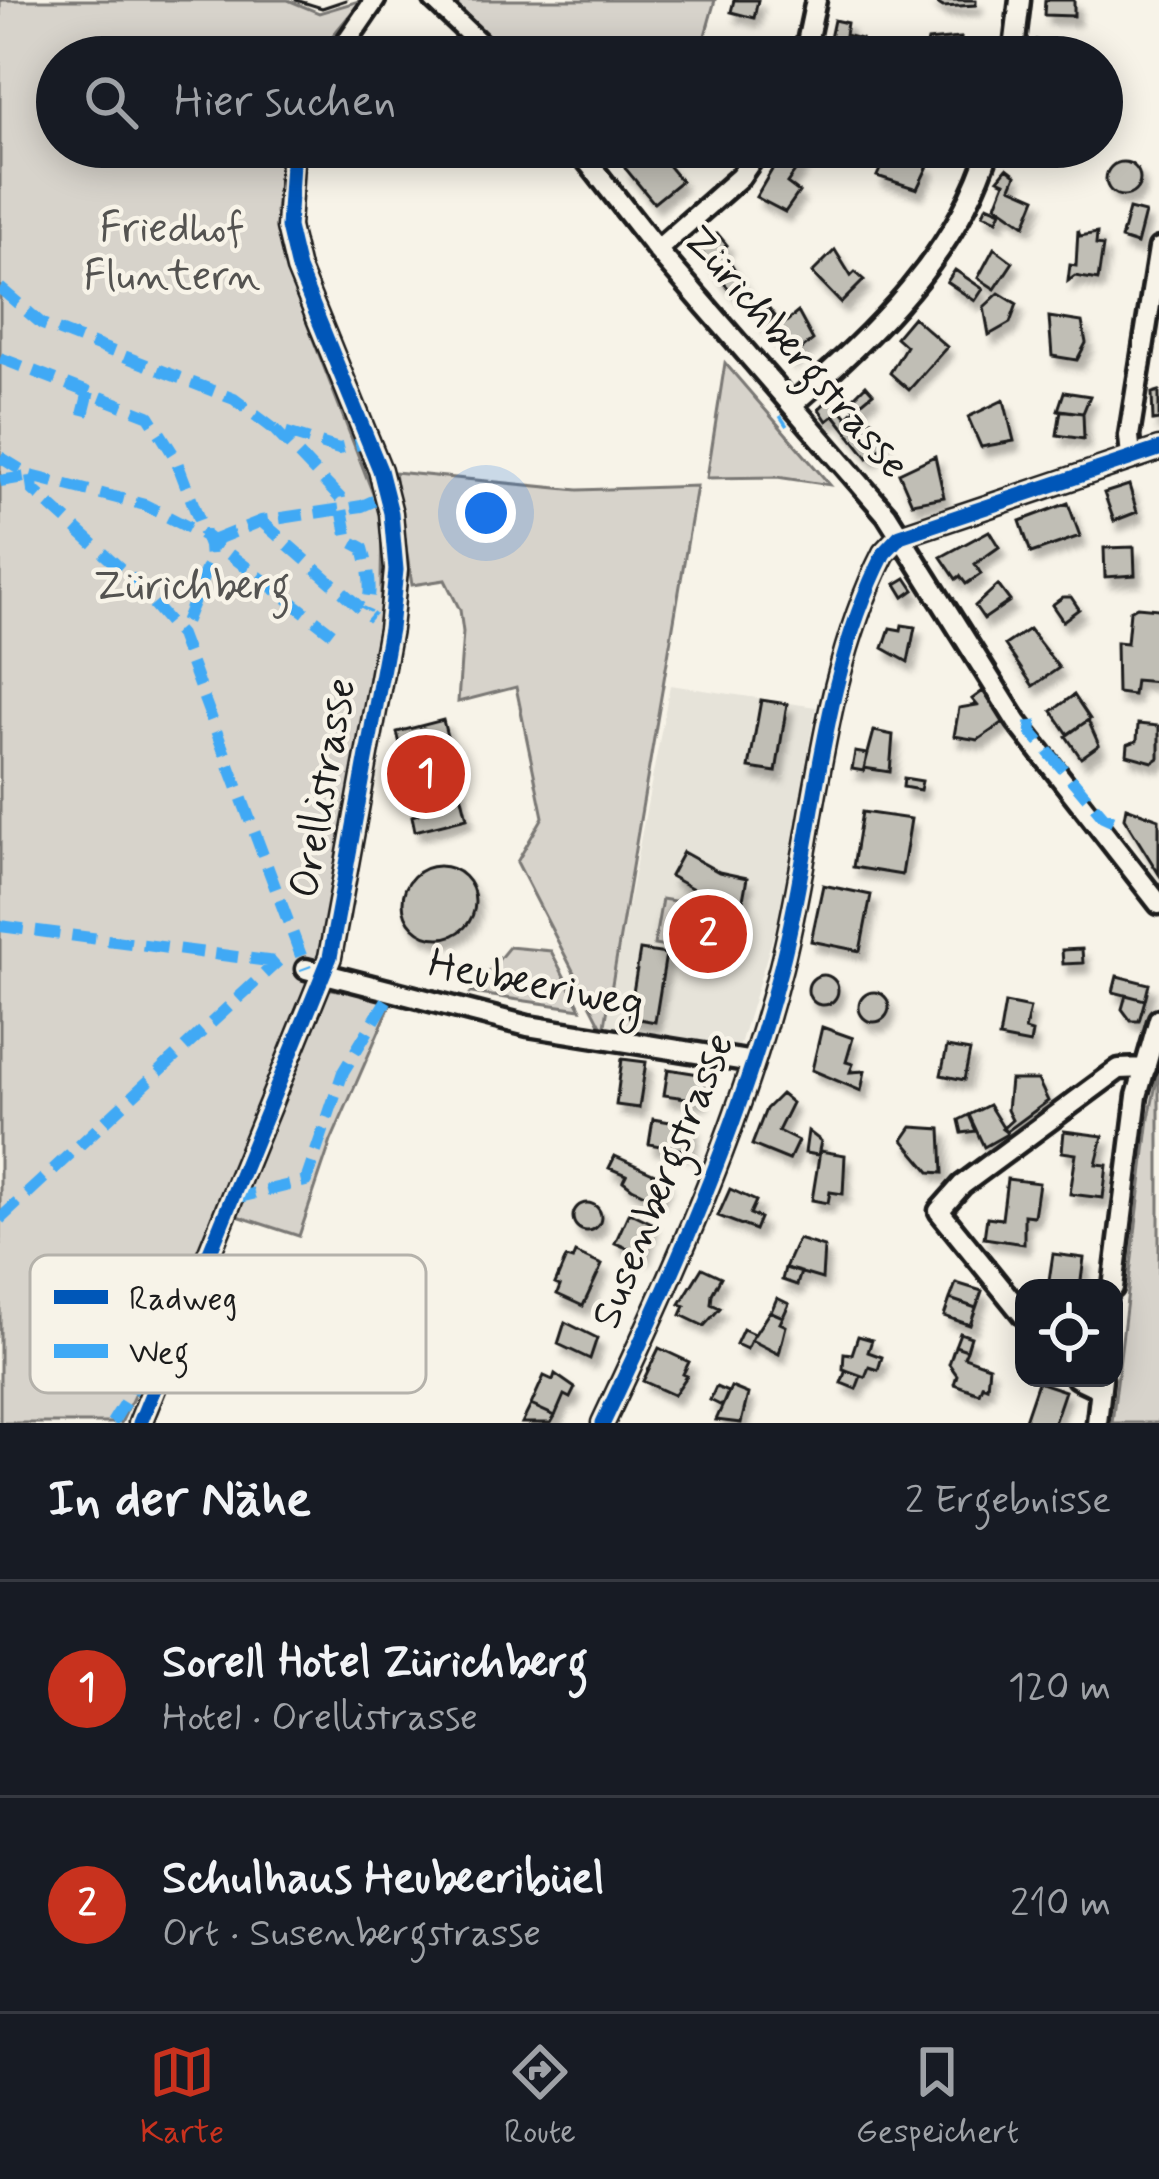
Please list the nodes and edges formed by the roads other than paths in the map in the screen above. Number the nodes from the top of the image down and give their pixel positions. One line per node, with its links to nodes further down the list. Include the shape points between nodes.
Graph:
1 (375, 0): 5 (street)
2 (434, 0): 6 (street)
3 (816, 0): 7 (street)
4 (1020, 0): 8 (street)
5 (350, 36)
6 (472, 36)
7 (808, 36)
8 (1016, 36)
9 (292, 168): 20 (street, Orellistrasse, via 288,226 298,269 380,470 396,551 390,629)
10 (593, 168): 14 (street, Zürichbergstrasse)
11 (746, 168): 14 (street)
12 (981, 168): 15 (street, via 915,287)
13 (1159, 248): 17 (street)
14 (657, 250): 15 (street, Zürichbergstrasse)
15 (793, 404): 18 (street, Zürichbergstrasse)
16 (1159, 449): 17 (street)
17 (1131, 457): 18 (street)
18 (900, 536): 19 (street, Zürichbergstrasse, via 1017,722); 22 (street, Susenbergstrasse, via 873,578 834,698 782,966)
19 (1159, 904)
20 (315, 973): 22 (street, Heubeeriweg, via 528,1026); 24 (street, Orellistrasse)
21 (1159, 1019): 23 (street)
22 (753, 1062): 30 (street, Susenbergstrasse)
23 (1146, 1068): 25 (street); 26 (street, via 1120,1069 962,1185 939,1211)
24 (209, 1255)
25 (1114, 1279)
26 (1015, 1305)
27 (1100, 1387): 31 (street)
28 (152, 1393): 29 (street, Orellistrasse)
29 (140, 1423)
30 (603, 1423)
31 (1096, 1423)

